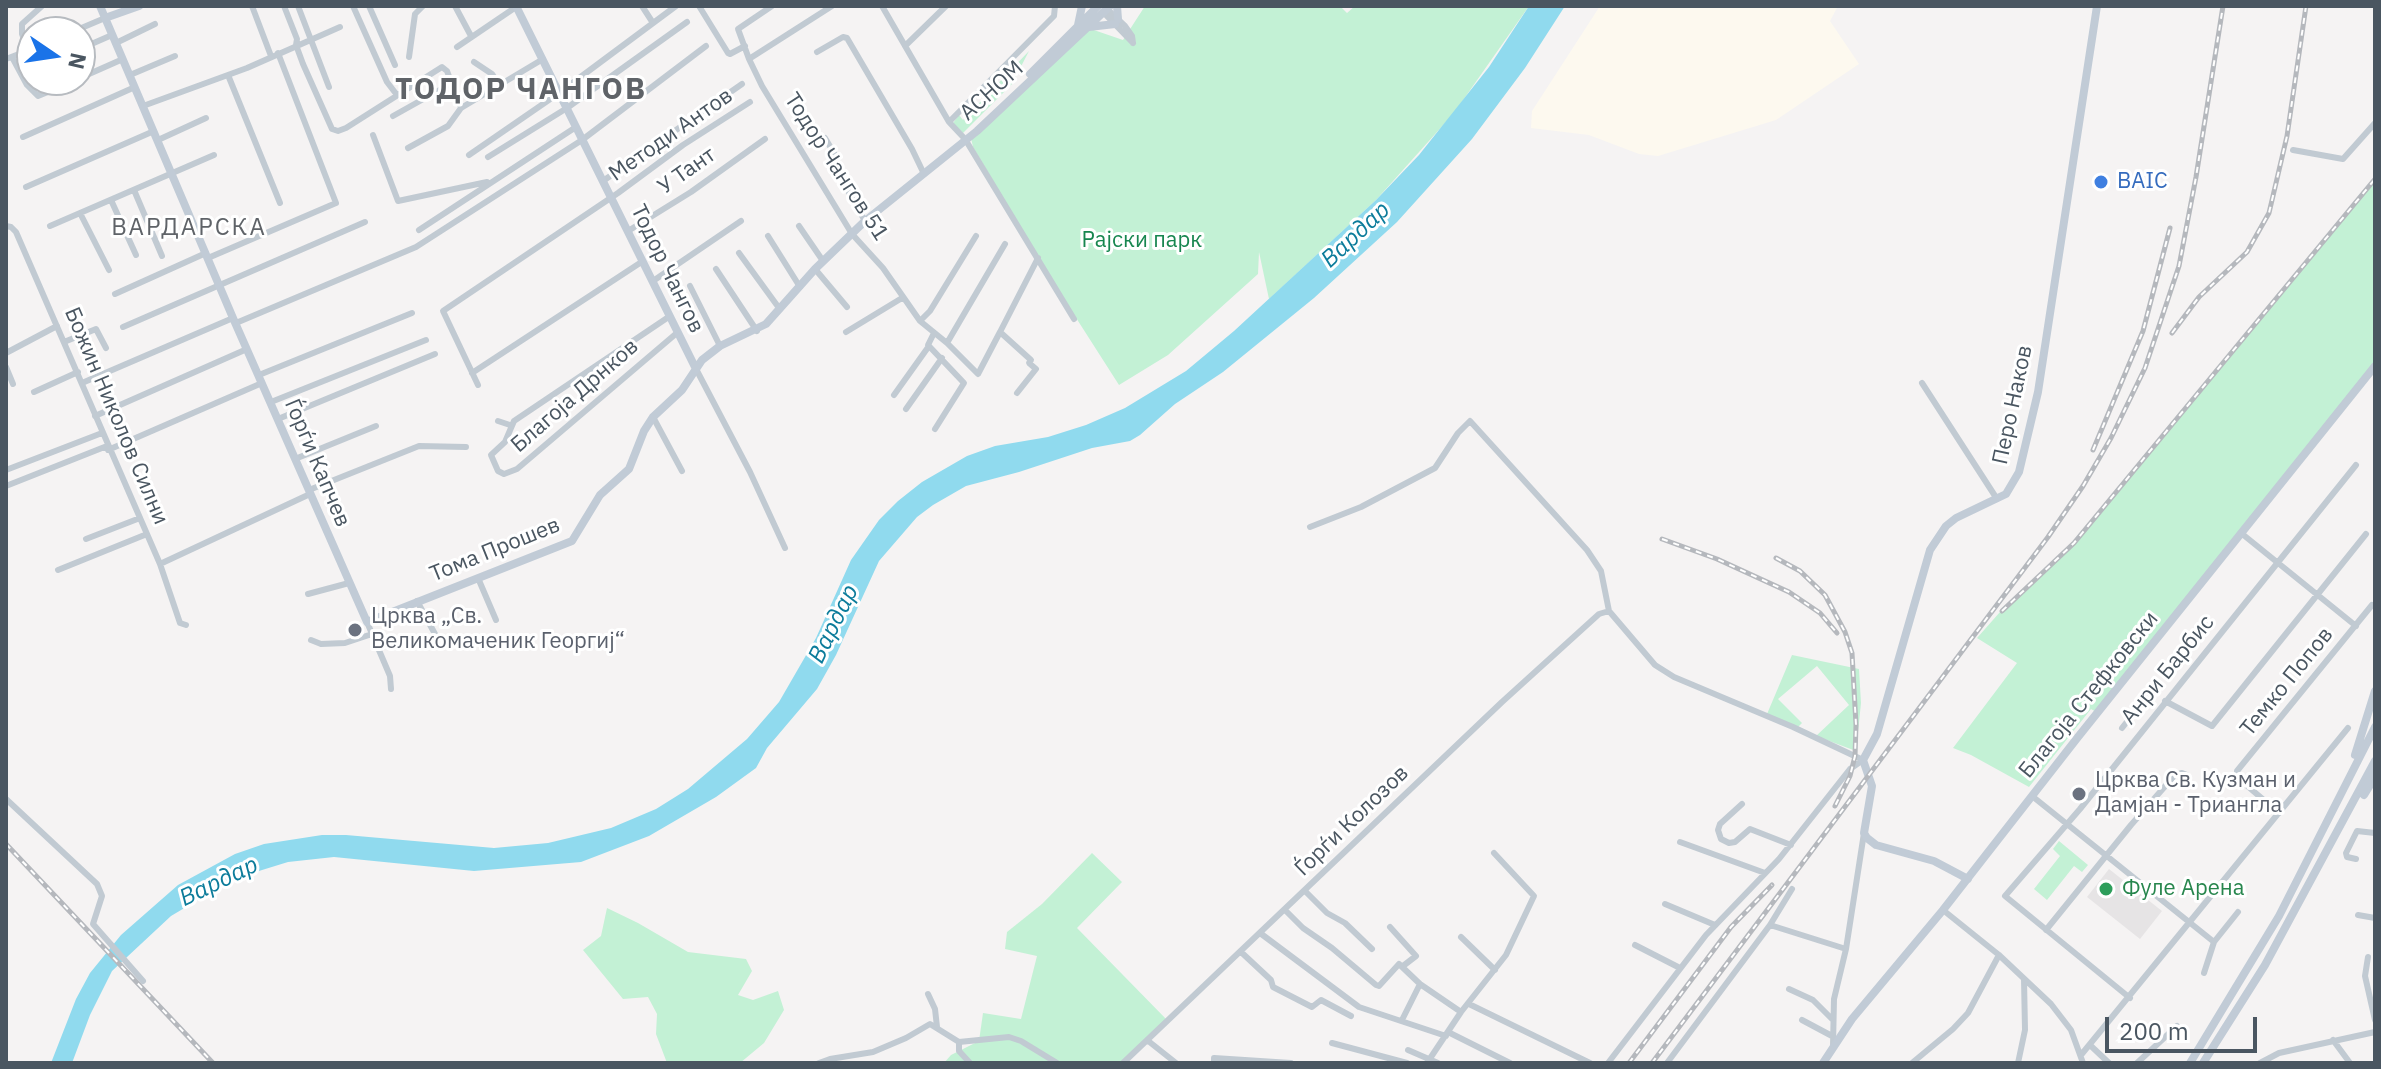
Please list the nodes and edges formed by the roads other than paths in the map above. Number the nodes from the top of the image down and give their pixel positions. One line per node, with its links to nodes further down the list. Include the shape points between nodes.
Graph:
1 (100, 6): 23 (street, Ѓорѓи Капчев)
2 (139, 6): 23 (street)
3 (252, 6): 41 (street)
4 (284, 6): 35 (street)
5 (298, 6): 33 (street)
6 (353, 6): 58 (street)
7 (369, 6): 48 (street)
8 (423, 6): 43 (street, via 415,14)
9 (455, 6): 31 (street)
10 (516, 6): 31 (street, Тодор Чангов); 46 (street, Тодор Чангов)
11 (642, 6): 27 (street)
12 (676, 6): 27 (street)
13 (699, 6): 37 (street, via 728,53)
14 (772, 6): 37 (street, via 738,29)
15 (832, 6): 44 (street)
16 (882, 6): 38 (street)
17 (946, 6): 38 (street)
18 (1055, 6): 65 (street, via 1054,16)
19 (1082, 6): 30 (street)
20 (1117, 6): 26 (street)
21 (2097, 6): 174 (street, Перо Наков, via 2034,410 2016,481)
22 (1102, 7): 26 (street); 30 (street, АСНОМ)
23 (105, 18): 24 (street); 32 (street, Ѓорѓи Капчев)
24 (96, 22)
25 (687, 22): 62 (street)
26 (1117, 22): 30 (street)
27 (653, 23): 57 (street)
28 (155, 24): 32 (street)
29 (340, 27): 33 (street)
30 (1081, 28): 73 (street, АСНОМ)
31 (471, 36): 39 (street, Тодор Чангов)
32 (114, 39): 34 (street); 45 (street, Ѓорѓи Капчев)
33 (310, 39): 35 (street); 56 (street)
34 (96, 44)
35 (296, 45): 41 (street); 58 (street, via 332,129 338,131)
36 (706, 46): 75 (street)
37 (745, 46): 44 (street, Тодор Чангов 51)
38 (905, 46): 65 (street)
39 (457, 47)
40 (817, 52): 82 (street, via 847,38)
41 (274, 55): 51 (street); 105 (street, via 336,203)
42 (175, 56): 50 (street)
43 (409, 57)
44 (753, 57): 99 (street, Тодор Чангов 51, via 762,86)
45 (123, 59): 49 (street); 50 (street, Ѓорѓи Капчев)
46 (543, 59): 54 (street); 57 (street, Тодор Чангов)
47 (474, 62): 54 (street)
48 (395, 65)
49 (96, 71)
50 (130, 75): 55 (street, Ѓорѓи Капчев)
51 (228, 75): 60 (street); 89 (street)
52 (452, 83): 58 (street, via 442,67); 61 (street); 63 (street)
53 (742, 84): 84 (street)
54 (500, 86): 61 (street)
55 (135, 87): 60 (street, Ѓорѓи Капчев); 70 (street)
56 (329, 87)
57 (559, 93): 62 (street, Тодор Чангов); 79 (street)
58 (397, 95)
59 (750, 102): 87 (street, Методи Антов)
60 (143, 106): 68 (street, Ѓорѓи Капчев)
61 (461, 108): 76 (street, via 448,126)
62 (567, 108): 67 (street, Тодор Чангов); 80 (street)
63 (393, 116)
64 (206, 118): 74 (street)
65 (949, 122): 73 (street)
66 (2375, 123): 77 (street, via 2343,159)
67 (576, 127): 75 (street, Тодор Чангов); 83 (street)
68 (154, 131): 74 (street, Ѓорѓи Капчев); 85 (street)
69 (373, 135): 83 (street, via 398,201)
70 (23, 137)
71 (825, 138): 92 (street, via 837,158 832,162)
72 (765, 139): 98 (street, У Тант)
73 (965, 139): 82 (street, АСНОМ); 107 (street)
74 (158, 140): 81 (street, Ѓорѓи Капчев)
75 (582, 140): 84 (street, Тодор Чангов); 124 (street, via 416,247)
76 (408, 148)
77 (2293, 150)
78 (214, 155): 81 (street)
79 (469, 155)
80 (488, 157)
81 (172, 173): 86 (street); 105 (street, Ѓорѓи Капчев)
82 (924, 174): 92 (street, АСНОМ)
83 (490, 181): 97 (street)
84 (603, 181): 87 (street, Тодор Чангов)
85 (26, 187)
86 (134, 190): 88 (street); 106 (street)
87 (611, 198): 98 (street, Тодор Чангов); 147 (street, Методи Антов, via 443,311)
88 (111, 200): 90 (street); 104 (street)
89 (280, 203)
90 (80, 213): 95 (street); 112 (street)
91 (741, 221): 113 (street)
92 (865, 221): 99 (street, АСНОМ)
93 (365, 222): 114 (street)
94 (6, 226): 126 (street, Божин Николов Силни, via 16,232)
95 (50, 226)
96 (799, 226): 109 (street)
97 (419, 230)
98 (628, 231): 108 (street, Тодор Чангов)
99 (852, 234): 109 (street, АСНОМ); 118 (street, Тодор Чангов 51)
100 (768, 236): 116 (street)
101 (976, 236): 125 (street)
102 (1005, 244): 135 (street)
103 (739, 253): 120 (street)
104 (136, 255)
105 (207, 255): 114 (street, Ѓорѓи Капчев); 117 (street)
106 (162, 256)
107 (1038, 258): 123 (street); 131 (street, Тодор Чангов 51)
108 (643, 261): 113 (street, Тодор Чангов); 147 (street)
109 (823, 261): 111 (street, АСНОМ)
110 (716, 269): 128 (street)
111 (815, 269): 116 (street, АСНОМ); 119 (street)
112 (109, 270)
113 (653, 281): 122 (street, Тодор Чангов)
114 (220, 285): 124 (street, Ѓорѓи Капчев); 127 (street)
115 (690, 286): 136 (street)
116 (800, 287): 120 (street, АСНОМ)
117 (115, 294)
118 (902, 298): 125 (street, Тодор Чангов 51); 130 (street)
119 (847, 307)
120 (779, 308): 128 (street, АСНОМ)
121 (412, 313): 148 (street)
122 (670, 316): 129 (street, Тодор Чангов); 162 (street, Благоја Дрнков)
123 (1074, 319)
124 (234, 320): 139 (street, Ѓорѓи Капчев); 149 (street)
125 (920, 321): 132 (street, Тодор Чангов 51)
126 (57, 326): 134 (street, Божин Николов Силни); 140 (street)
127 (123, 327)
128 (757, 331): 136 (street, Тома Прошев)
129 (678, 332): 144 (street, Тодор Чангов); 162 (street, Благоја Дрнков, via 517,469 504,474 491,455 505,442)
130 (846, 332)
131 (1000, 332): 135 (street, Тодор Чангов 51, via 978,374); 154 (street, via 1036,369)
132 (934, 333): 135 (street, Тодор Чангов 51); 137 (street)
133 (426, 340): 156 (street)
134 (64, 342): 138 (street, via 96,329); 146 (street, Божин Николов Силни)
135 (947, 343)
136 (720, 346): 144 (street, Тома Прошев)
137 (929, 346): 142 (street); 155 (street)
138 (106, 348)
139 (247, 349): 148 (street, Ѓорѓи Капчев); 158 (street)
140 (6, 353)
141 (435, 354): 160 (street)
142 (942, 358): 157 (street); 164 (street, via 964,383)
143 (6, 367): 151 (street)
144 (695, 367): 159 (street, Тома Прошев, via 682,390); 181 (street, Тодор Чангов)
145 (2374, 368): 177 (street, Благоја Стефковски)
146 (78, 372): 149 (street, Божин Николов Силни); 153 (street)
147 (472, 373): 152 (street)
148 (261, 379): 156 (street, Ѓорѓи Капчев); 167 (street)
149 (82, 383): 158 (street, Божин Николов Силни)
150 (1922, 383): 174 (street)
151 (13, 384)
152 (478, 385)
153 (34, 392)
154 (1017, 393)
155 (894, 395)
156 (271, 402): 160 (street, Ѓорѓи Капчев)
157 (906, 409)
158 (95, 416): 165 (street, Божин Николов Силни)
159 (653, 417): 171 (street); 185 (street, Тома Прошев, via 629,469 600,495 572,541)
160 (278, 419): 168 (street, Ѓорѓи Капчев)
161 (498, 421): 162 (street)
162 (510, 425)
163 (376, 426): 168 (street)
164 (935, 429)
165 (102, 433): 167 (street, Божин Николов Силни); 170 (street)
166 (466, 447): 173 (street, via 419,446)
167 (108, 448): 172 (street); 175 (street, Божин Николов Силни)
168 (295, 459): 173 (street, Ѓорѓи Капчев)
169 (2356, 465): 182 (street, Анри Барбис)
170 (6, 470)
171 (682, 471)
172 (6, 486)
173 (309, 492): 183 (street); 186 (street, Ѓорѓи Капчев)
174 (1997, 499): 208 (street, Перо Наков, via 1956,518 1930,550 1877,734)
175 (140, 518): 178 (street, Божин Николов Силни); 180 (street)
176 (1310, 527): 191 (street, via 1435,468 1470,421 1595,560)
177 (2241, 533): 182 (street); 212 (street, Благоја Стефковски)
178 (147, 534): 183 (street, Божин Николов Силни); 184 (street)
179 (2366, 534): 188 (street)
180 (86, 539)
181 (785, 548)
182 (2278, 563): 188 (street); 203 (street, Анри Барбис)
183 (160, 564): 194 (street, Божин Николов Силни, via 180,623)
184 (58, 570)
185 (478, 578): 189 (street, Тома Прошев); 192 (street)
186 (349, 583): 187 (street); 193 (street, Ѓорѓи Капчев)
187 (308, 594)
188 (2317, 595): 195 (street); 203 (street, via 2212,726)
189 (417, 601): 193 (street, Тома Прошев); 197 (street)
190 (2372, 605): 195 (street, Темко Попов)
191 (1609, 611): 208 (street, via 1664,672); 227 (street, Ѓорѓи Колозов, via 1577,633)
192 (496, 620)
193 (367, 622): 196 (street, Ѓорѓи Капчев)
194 (186, 625)
195 (2356, 626): 215 (street, Темко Попов, via 2237,771 2238,778)
196 (372, 634): 198 (street, via 345,643); 200 (street, Ѓорѓи Капчев)
197 (435, 634)
198 (311, 640)
199 (2156, 685): 202 (street)
200 (391, 689)
201 (2375, 691): 248 (street, via 2341,788)
202 (2143, 701): 204 (street); 206 (street)
203 (2165, 701): 204 (street, Анри Барбис)
204 (2156, 713): 216 (street, Анри Барбис)
205 (2375, 727): 248 (street, via 2301,876)
206 (2122, 728)
207 (2348, 728): 215 (street)
208 (1863, 760): 217 (street, via 1872,786); 220 (street, via 1850,769)
209 (2375, 761): 249 (street)
210 (2187, 775): 222 (street, via 2175,775)
211 (2375, 777): 249 (street)
212 (2032, 796): 216 (street); 225 (street, Благоја Стефковски)
213 (6, 799): 255 (street, via 97,884 102,896 93,924)
214 (1742, 804): 220 (street, via 1720,824 1721,839 1735,842 1750,829)
215 (2279, 813): 234 (street)
216 (2067, 824): 222 (street); 238 (street, Анри Барбис, via 2005,896)
217 (1864, 833): 225 (street, via 1876,845 1923,856); 244 (street)
218 (2375, 833): 223 (street, via 2357,831 2346,853)
219 (1680, 842): 224 (street)
220 (1791, 845): 224 (street)
221 (1494, 853): 252 (street, via 1534,896)
222 (2107, 856): 234 (street); 238 (street)
223 (2356, 859)
224 (1765, 873): 235 (street)
225 (1968, 879): 230 (street, Благоја Стефковски)
226 (1792, 889): 236 (street)
227 (1305, 891): 229 (street, Ѓорѓи Колозов); 243 (street)
228 (1665, 904): 235 (street)
229 (1285, 910): 239 (street, Ѓорѓи Колозов); 250 (street, via 1376,985 1396,964)
230 (1943, 910): 246 (street); 276 (street, Благоја Стефковски)
231 (2238, 912): 241 (street)
232 (2358, 915): 233 (street)
233 (2375, 918)
234 (2190, 923): 241 (street); 259 (street)
235 (1715, 925): 251 (street)
236 (1770, 925): 244 (street); 295 (street)
237 (1390, 927): 250 (street, via 1416,956)
238 (2046, 930): 259 (street)
239 (1260, 933): 245 (street, Ѓорѓи Колозов); 264 (street, via 1359,1007)
240 (1461, 937): 252 (street)
241 (2214, 942): 253 (street)
242 (1635, 945): 251 (street)
243 (1372, 949)
244 (1846, 949): 263 (street)
245 (1241, 952): 262 (street, via 1273,987 1312,1007 1321,1000); 272 (street, Ѓорѓи Колозов)
246 (1999, 955): 254 (street); 297 (street, via 1968,1013)
247 (2368, 957): 266 (street, via 2365,976)
248 (2252, 960): 301 (street)
249 (2265, 965): 302 (street)
250 (1403, 966): 256 (street)
251 (1680, 968): 294 (street)
252 (1495, 970): 260 (street)
253 (2204, 973)
254 (2024, 979): 279 (street, via 2059,1013); 298 (street, via 2025,1030)
255 (143, 981)
256 (1420, 984): 261 (street); 264 (street)
257 (1789, 989): 263 (street, via 1813,1000)
258 (928, 994): 268 (street)
259 (2130, 998): 277 (street)
260 (1469, 1004): 261 (street); 293 (street)
261 (1461, 1012): 270 (street)
262 (1351, 1016)
263 (1832, 1019): 271 (street)
264 (1402, 1020): 270 (street)
265 (1802, 1020): 271 (street)
266 (2375, 1020)
267 (2177, 1026): 300 (street)
268 (937, 1027): 274 (street); 283 (street, via 925,1024 873,1052)
269 (2375, 1032): 273 (street)
270 (1447, 1034): 281 (street); 292 (street)
271 (1832, 1036): 276 (street)
272 (1147, 1040): 286 (street, Ѓорѓи Колозов); 287 (street)
273 (2333, 1040): 303 (street); 304 (street)
274 (959, 1042): 284 (street, via 959,1051); 285 (street, via 1009,1037)
275 (1332, 1043): 290 (street)
276 (1833, 1046): 296 (street, Благоја Стефковски)
277 (2091, 1046): 279 (street); 299 (street)
278 (1408, 1050): 281 (street)
279 (2082, 1059)
280 (1245, 1061): 282 (street); 288 (street, via 1214,1058)
281 (1429, 1061): 291 (street)
282 (1279, 1062): 289 (street)
283 (819, 1063)
284 (970, 1063)
285 (1057, 1063)
286 (1123, 1063)
287 (1176, 1063)
288 (1214, 1063)
289 (1291, 1063)
290 (1407, 1063)
291 (1438, 1063)
292 (1510, 1063)
293 (1590, 1063)
294 (1608, 1063)
295 (1667, 1063)
296 (1823, 1063)
297 (1912, 1063)
298 (2018, 1063)
299 (2109, 1063)
300 (2137, 1063)
301 (2190, 1063)
302 (2203, 1063)
303 (2260, 1063)
304 (2350, 1063)

